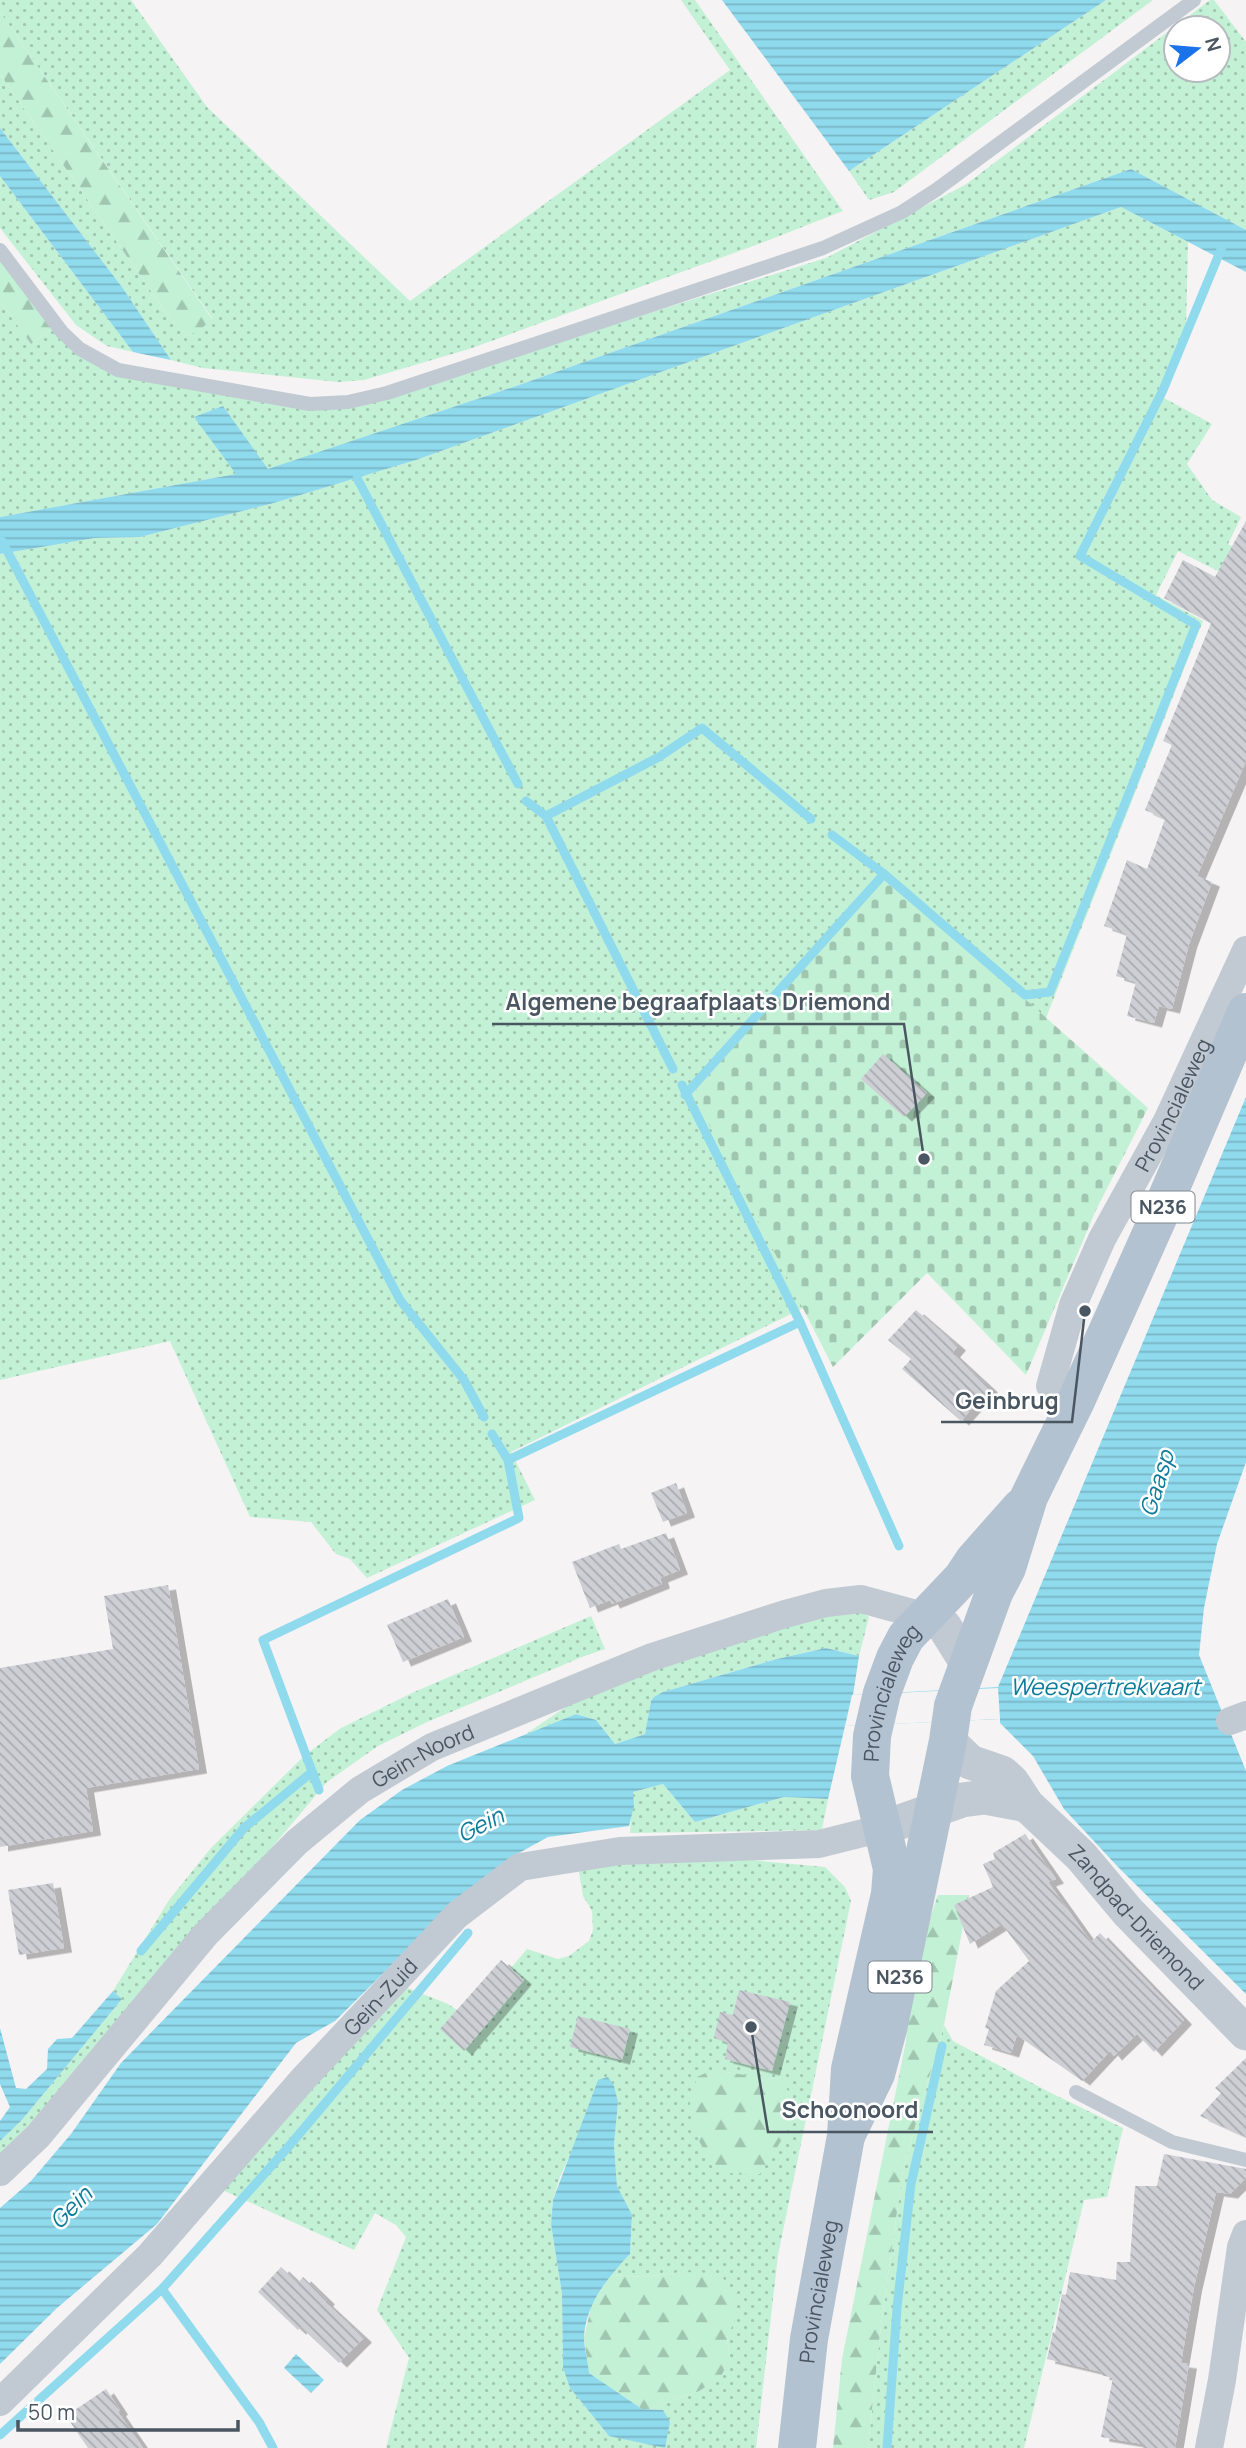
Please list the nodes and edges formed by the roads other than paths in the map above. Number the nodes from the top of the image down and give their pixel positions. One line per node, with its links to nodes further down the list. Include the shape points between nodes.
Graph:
1 (1194, 0): 2 (lane, via 902,212 823,248 348,402 310,404 118,370 80,349 62,332)
2 (0, 250)
3 (1246, 950): 5 (street, Provincialeweg, via 1167,1121 1102,1239 1073,1305)
4 (1246, 1012): 5 (main road, Provincialeweg / N236, via 1158,1218)
5 (1063, 1393): 6 (main road, Provincialeweg / N236)
6 (1029, 1497): 7 (main road, Provincialeweg / N236); 8 (main road, Provincialeweg / N236)
7 (928, 1617): 8 (street, Gein-Noord, via 944,1626); 11 (main road, Provincialeweg / N236, via 906,1637 878,1709 870,1776); 16 (street, Gein-Noord, via 861,1599 785,1614 652,1657 408,1761 360,1790 297,1842 205,1935 38,2136)
8 (956, 1704): 9 (street, Zandpad-Driemond, via 970,1762 1002,1773); 10 (main road, Provincialeweg / N236)
9 (1027, 1805): 10 (street, via 985,1797); 12 (street, Zandpad-Driemond, via 1081,1856 1128,1912)
10 (934, 1811): 11 (street); 14 (main road, Provincialeweg / N236, via 876,2074)
11 (883, 1828): 14 (main road, Provincialeweg / N236, via 892,1869 890,1894 850,2069); 18 (street, Gein-Zuid, via 819,1844 620,1852 520,1867 457,1915 304,2078 150,2255)
12 (1246, 2033)
13 (1076, 2092): 15 (lane, via 1172,2142)
14 (846, 2136): 19 (main road, Provincialeweg / N236, via 809,2339)
15 (1246, 2160)
16 (0, 2172)
17 (1246, 2234): 20 (street)
18 (0, 2402)
19 (797, 2448)
20 (1209, 2448)

